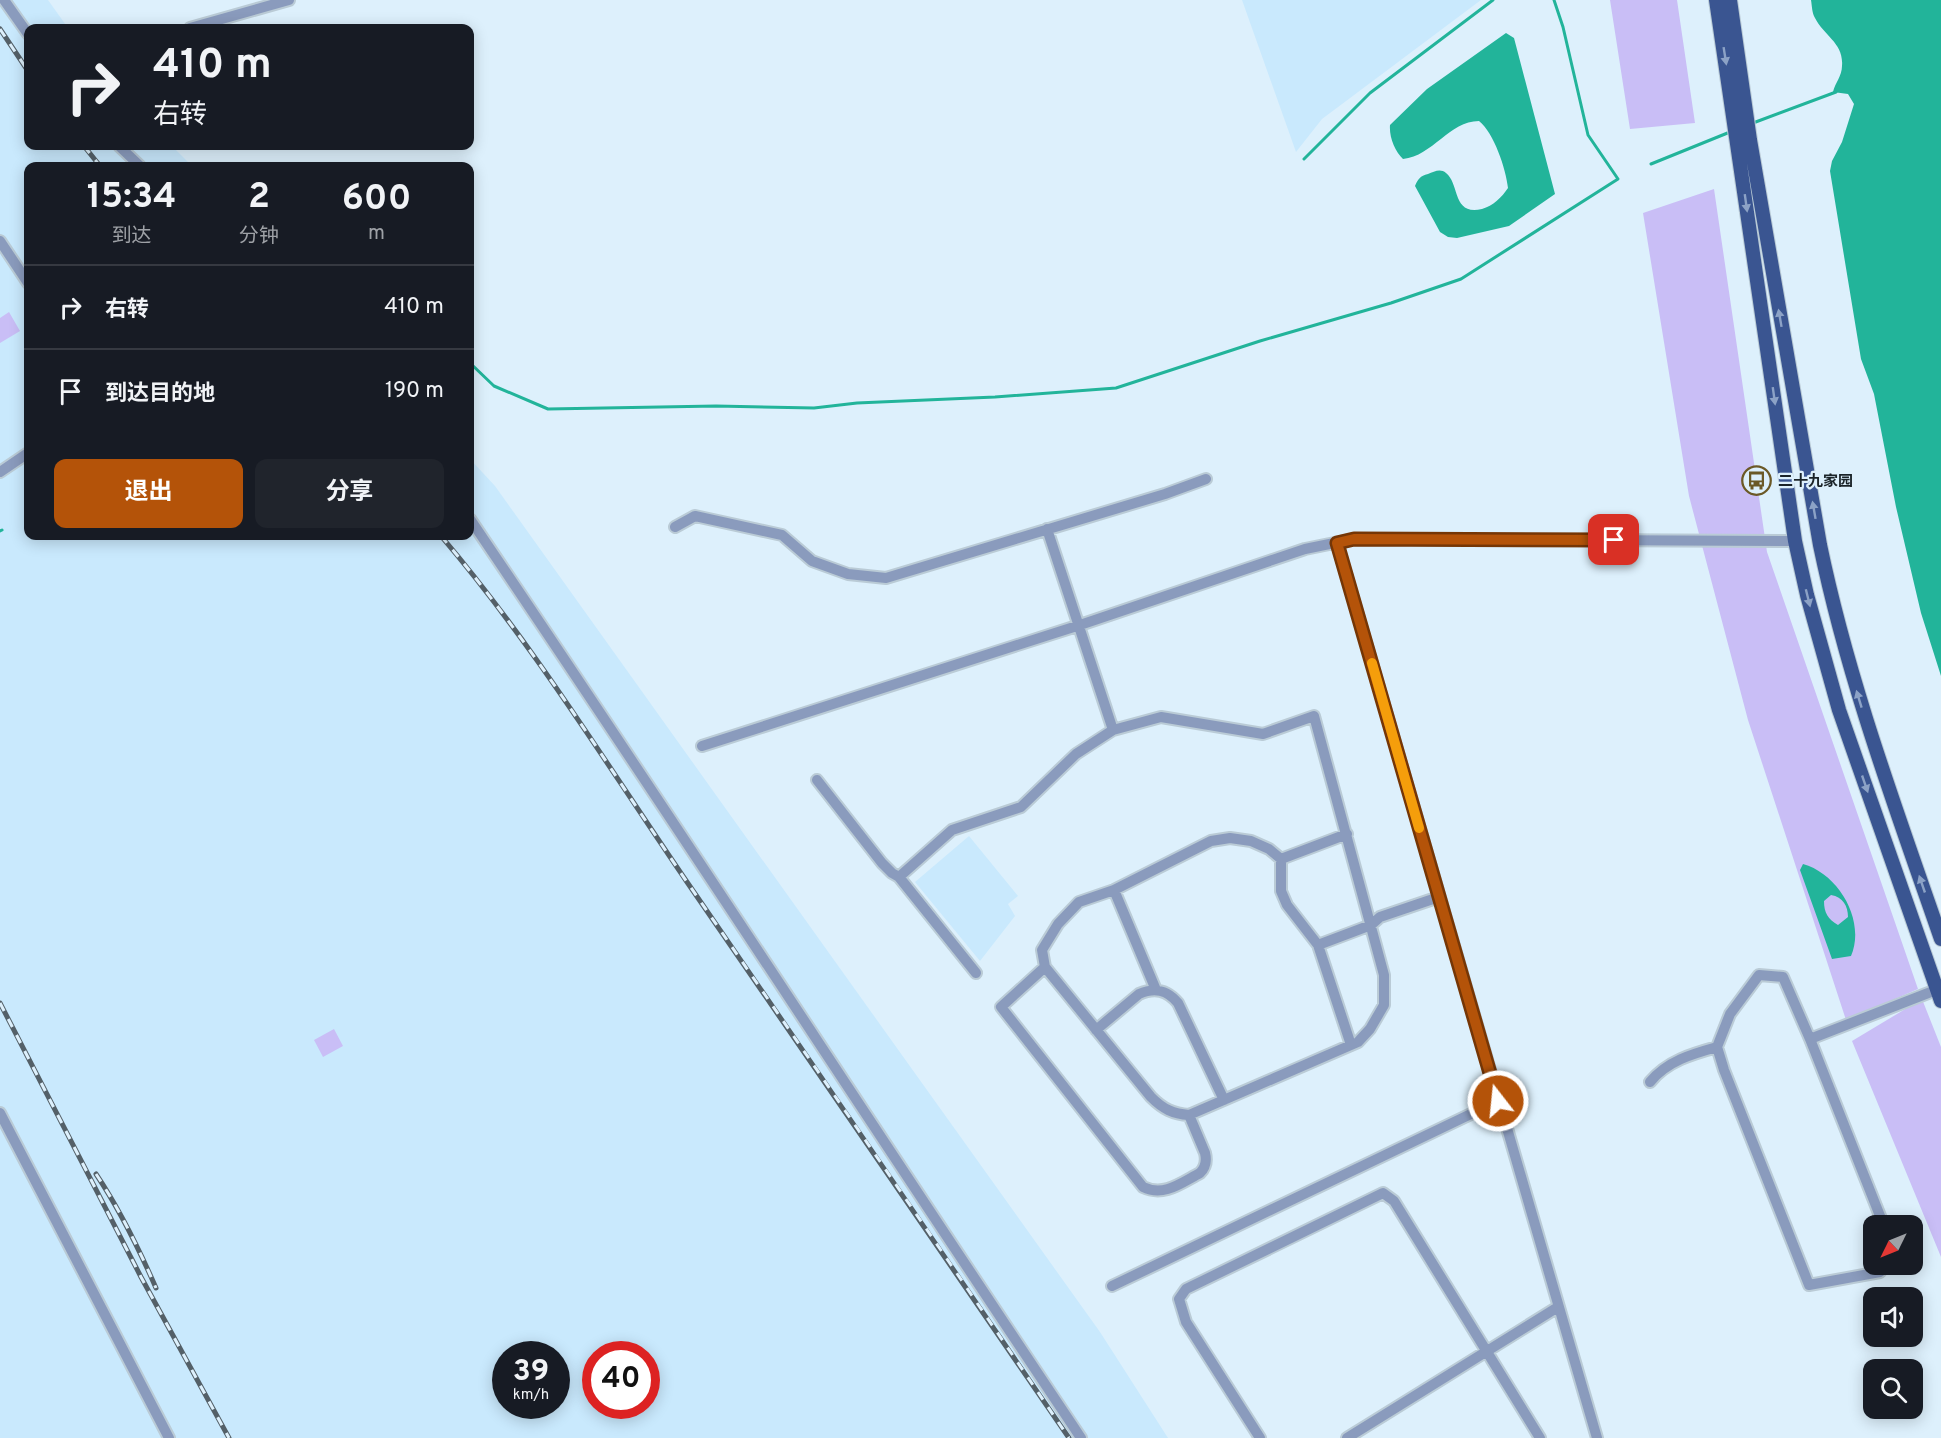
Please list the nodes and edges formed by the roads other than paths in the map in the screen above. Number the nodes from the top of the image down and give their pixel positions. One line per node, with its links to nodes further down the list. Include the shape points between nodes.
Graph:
1 (4, 0): 5 (street)
2 (289, 0): 7 (street)
3 (1716, 0): 9 (main road, one-way to 9)
4 (1730, 0): 9 (main road)
5 (19, 20): 6 (street); 8 (street)
6 (25, 24)
7 (204, 24)
8 (24, 28)
9 (1739, 108): 20 (main road, one-way to 20, via 1738,145); 32 (main road, one-way to 9, via 1858,698 1832,606 1749,135)
10 (123, 150): 11 (street)
11 (136, 162)
12 (0, 241): 13 (street)
13 (24, 277)
14 (24, 456): 15 (street)
15 (0, 472)
16 (1206, 478): 19 (street)
17 (474, 525): 53 (street)
18 (675, 527): 19 (street, via 695,516 782,536 812,561 848,574 886,578)
19 (1047, 529): 22 (street)
20 (1795, 541): 21 (street, via 1354,539); 37 (main road, one-way to 37, via 1839,710)
21 (1337, 543): 22 (street, via 1305,549); 30 (street)
22 (1080, 625): 23 (street); 24 (street)
23 (1113, 730): 26 (street, via 1161,717 1263,734 1314,716); 28 (street, via 1076,754 1021,807 952,830)
24 (702, 746)
25 (817, 780): 28 (street, via 882,863)
26 (1347, 834): 27 (street); 31 (street)
27 (1281, 859): 29 (street, via 1251,841 1211,841); 33 (street, via 1281,891 1287,905)
28 (899, 877): 35 (street)
29 (1114, 890): 34 (street, via 1079,902 1058,924 1042,950); 36 (street)
30 (1439, 897): 31 (street, via 1380,917); 44 (street)
31 (1371, 925): 33 (street); 40 (street, via 1384,975 1384,1005 1370,1029)
32 (1941, 939)
33 (1318, 945): 40 (street)
34 (1045, 967): 38 (street); 46 (street, via 1001,1007 1143,1187 1166,1191 1204,1169 1205,1153)
35 (976, 973)
36 (1156, 990): 38 (street, via 1139,994); 43 (street, via 1165,991 1178,1003)
37 (1939, 995): 39 (street)
38 (1096, 1030): 46 (street, via 1161,1108)
39 (1810, 1039): 41 (street, via 1783,976 1759,975 1730,1014); 47 (street)
40 (1351, 1045): 43 (street)
41 (1717, 1047): 42 (street, via 1659,1070); 48 (street, via 1809,1285)
42 (1650, 1082)
43 (1224, 1100): 46 (street)
44 (1498, 1101): 49 (street); 50 (street)
45 (0, 1113): 52 (street)
46 (1190, 1115)
47 (1880, 1215)
48 (1864, 1275)
49 (1112, 1286)
50 (1558, 1307): 51 (street); 57 (street)
51 (1486, 1350): 54 (street, via 1394,1201 1383,1193 1186,1289 1179,1299 1186,1322); 55 (street); 56 (street)
52 (169, 1438)
53 (1081, 1438)
54 (1260, 1438)
55 (1347, 1438)
56 (1540, 1438)
57 (1597, 1438)

